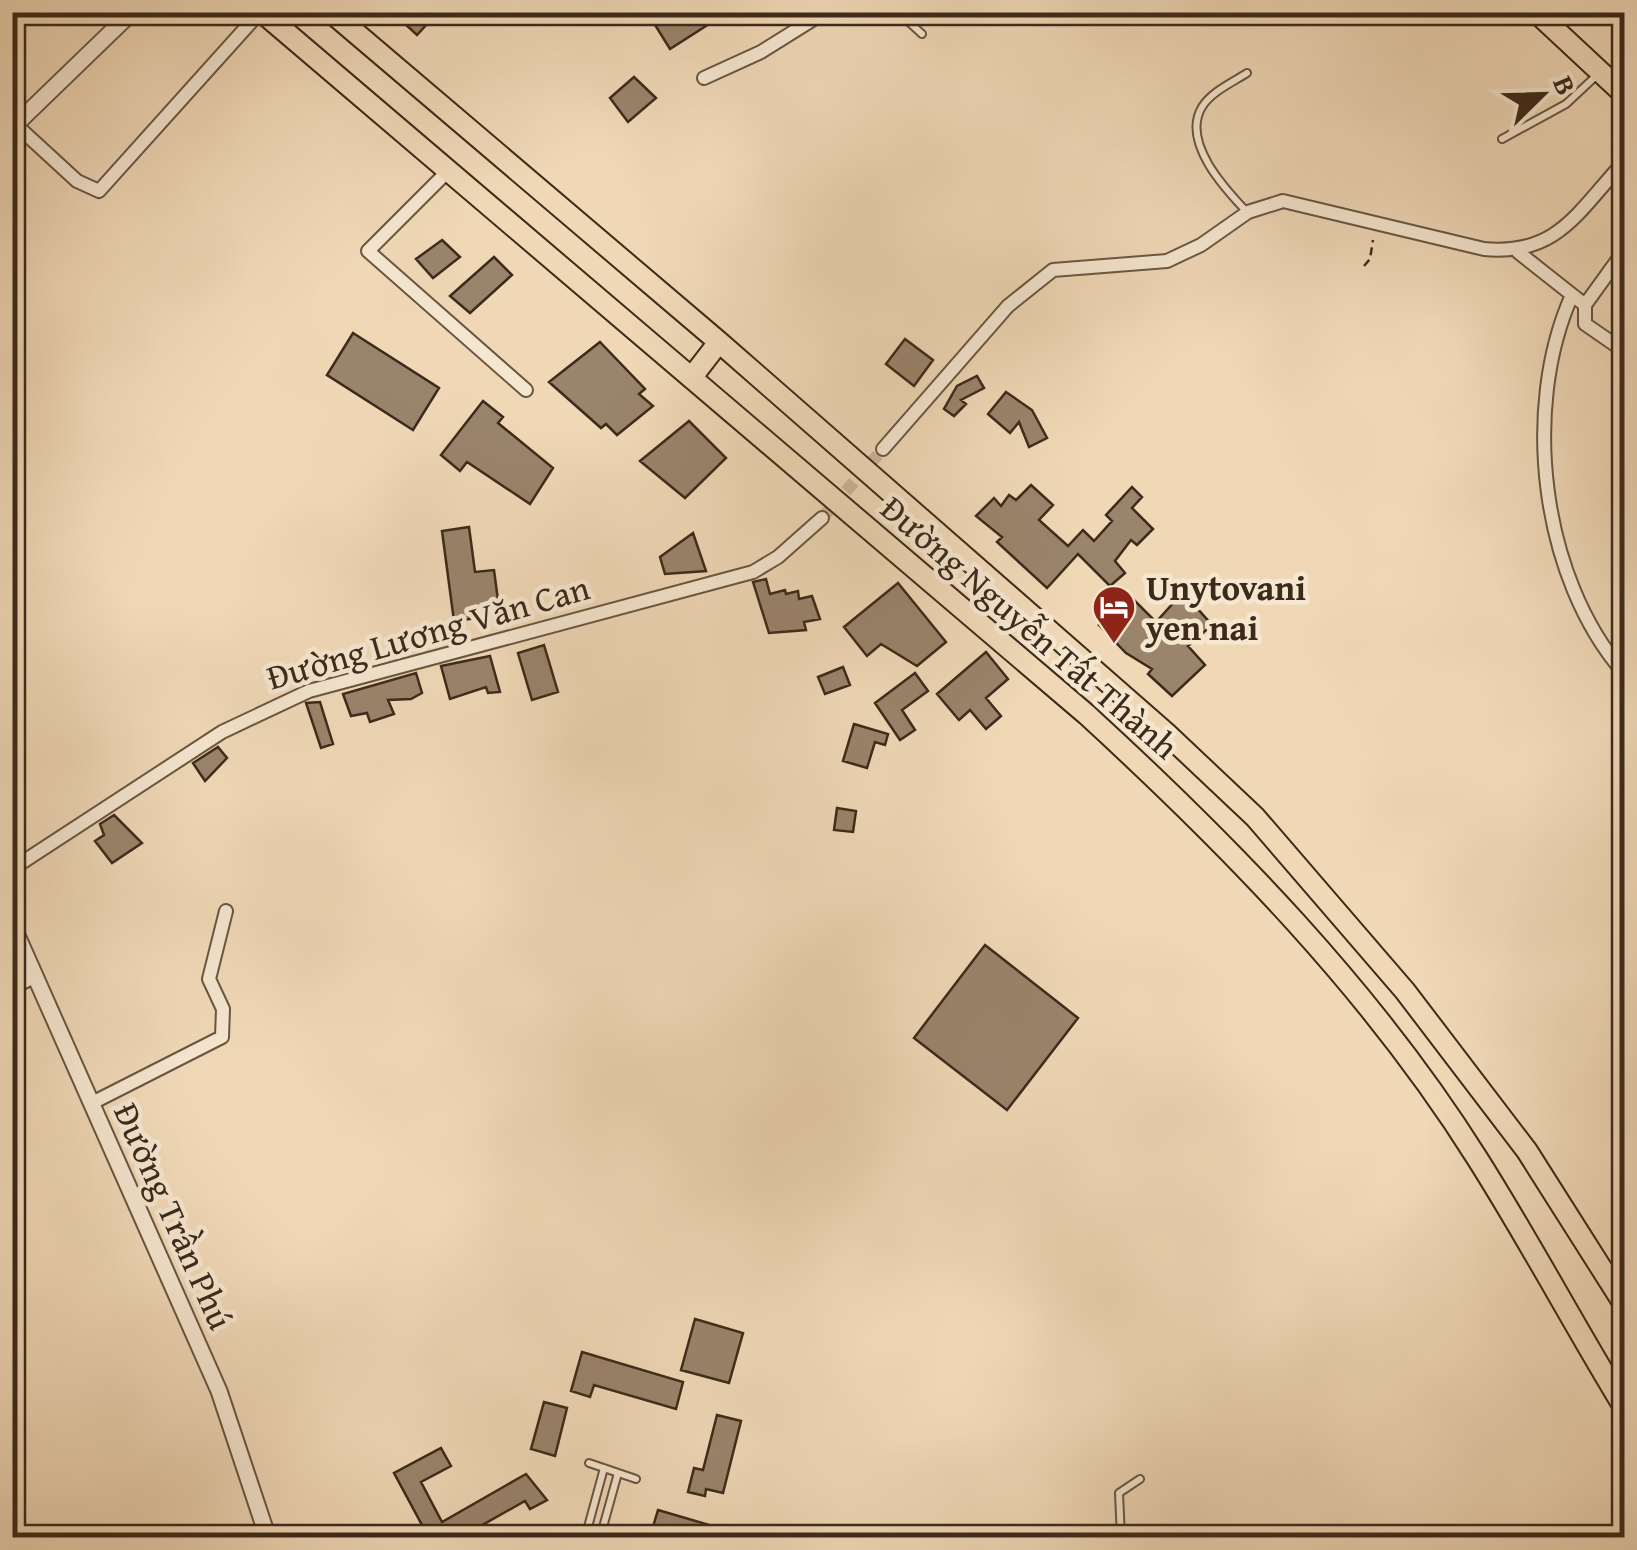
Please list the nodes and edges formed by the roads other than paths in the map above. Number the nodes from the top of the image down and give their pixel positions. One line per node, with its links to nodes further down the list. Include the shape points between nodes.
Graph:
1 (132, 12): 12 (street)
2 (260, 12): 12 (street, via 99,191 77,181); 15 (main road, Đường Nguyễn Tất Thành)
3 (331, 12): 21 (main road, Đường Nguyễn Tất Thành)
4 (824, 12): 10 (street, via 762,52)
5 (898, 12): 7 (lane)
6 (1536, 12): 9 (main road)
7 (922, 34)
8 (1247, 72): 16 (lane, via 1205,102 1198,118 1212,169)
9 (1601, 72): 11 (main road); 13 (lane, via 1566,104)
10 (704, 78)
11 (1624, 94)
12 (14, 127)
13 (1502, 139)
14 (1624, 162): 18 (street, via 1556,235)
15 (450, 169): 23 (main road, Đường Nguyễn Tất Thành); 24 (street, via 368,251)
16 (1248, 212): 18 (street, via 1283,201); 25 (street, via 1167,261 1077,265 1047,274 970,346)
17 (1624, 251): 20 (street)
18 (1518, 252): 19 (street)
19 (1572, 295): 20 (street); 27 (street, via 1551,368 1544,464 1572,588 1587,622)
20 (1585, 305): 22 (street, via 1585,324)
21 (719, 342): 23 (main road); 28 (main road, Đường Nguyễn Tất Thành)
22 (1624, 352)
23 (692, 377): 29 (main road, Đường Nguyễn Tất Thành)
24 (526, 390)
25 (883, 448)
26 (822, 518): 30 (street, Đường Lương Văn Can, via 753,572 275,706 198,747)
27 (1624, 672)
28 (1112, 686): 29 (main road); 36 (main road, Đường Nguyễn Tất Thành, via 1244,806 1346,920 1526,1151)
29 (1086, 714): 37 (main road, Đường Nguyễn Tất Thành, via 1264,888 1394,1041 1476,1157)
30 (12, 868)
31 (226, 911): 35 (street, via 209,979 223,1009 222,1036)
32 (12, 924): 33 (street, Đường Trần Phú)
33 (36, 976): 34 (street); 35 (street, Đường Trần Phú)
34 (12, 988)
35 (92, 1103): 43 (street, Đường Trần Phú, via 224,1405)
36 (1624, 1304)
37 (1624, 1407)
38 (589, 1463): 39 (lane)
39 (604, 1468): 40 (lane); 44 (lane)
40 (618, 1473): 42 (lane); 45 (lane)
41 (1140, 1479): 46 (lane, via 1119,1492)
42 (636, 1480)
43 (268, 1538)
44 (585, 1538)
45 (600, 1538)
46 (1121, 1538)

